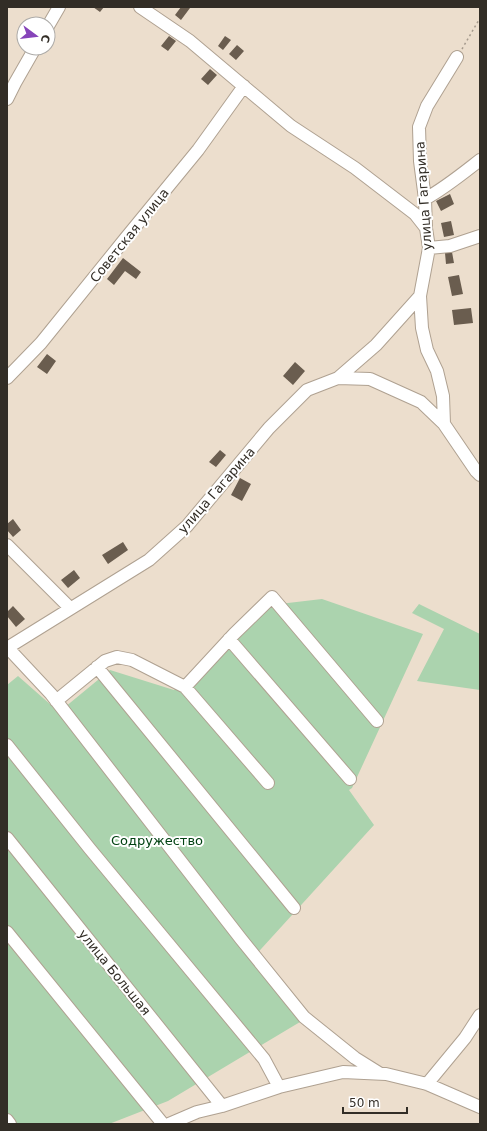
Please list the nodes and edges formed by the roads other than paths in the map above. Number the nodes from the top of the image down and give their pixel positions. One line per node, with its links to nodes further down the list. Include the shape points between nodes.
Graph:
1 (59, 7): 3 (street)
2 (140, 7): 6 (street, via 190,41)
3 (54, 16)
4 (30, 56): 7 (street)
5 (457, 58): 9 (street, улица Гагарина, via 427,106 419,127)
6 (244, 86): 10 (street, via 291,126 355,168 415,214); 14 (street, Советская улица, via 198,150 41,343)
7 (7, 100)
8 (480, 160): 9 (street)
9 (425, 199): 10 (street, улица Гагарина)
10 (426, 228): 12 (street, улица Гагарина)
11 (480, 236): 12 (street, via 450,246)
12 (428, 248): 13 (street, улица Гагарина)
13 (420, 296): 15 (street, улица Гагарина, via 376,345); 16 (street, улица Гагарина, via 422,328 427,350 437,371 443,396)
14 (7, 378)
15 (338, 378): 16 (street, улица Гагарина, via 370,379 421,402); 19 (street, улица Гагарина, via 307,390 269,428 188,526 149,560)
16 (444, 424): 17 (street, улица Гагарина)
17 (480, 475)
18 (7, 545): 19 (street)
19 (70, 608): 21 (street, улица Гагарина)
20 (229, 639): 23 (street); 25 (street, via 272,597); 27 (street)
21 (7, 648): 24 (street)
22 (97, 667): 23 (street, via 117,657 132,660); 24 (street); 30 (street)
23 (185, 687): 28 (street)
24 (56, 701): 33 (street, via 304,1017 355,1058)
25 (377, 722)
26 (7, 745): 35 (street, via 264,1059)
27 (350, 779)
28 (268, 783)
29 (7, 838): 36 (street, улица Большая)
30 (294, 908)
31 (7, 932): 40 (street)
32 (480, 1015): 34 (street, via 465,1038)
33 (379, 1073): 34 (street); 35 (street, via 343,1072)
34 (427, 1084): 37 (street)
35 (279, 1087): 36 (street)
36 (222, 1106): 41 (street, via 197,1112)
37 (480, 1107)
38 (7, 1120): 39 (street)
39 (10, 1124)
40 (162, 1124)
41 (169, 1124)

